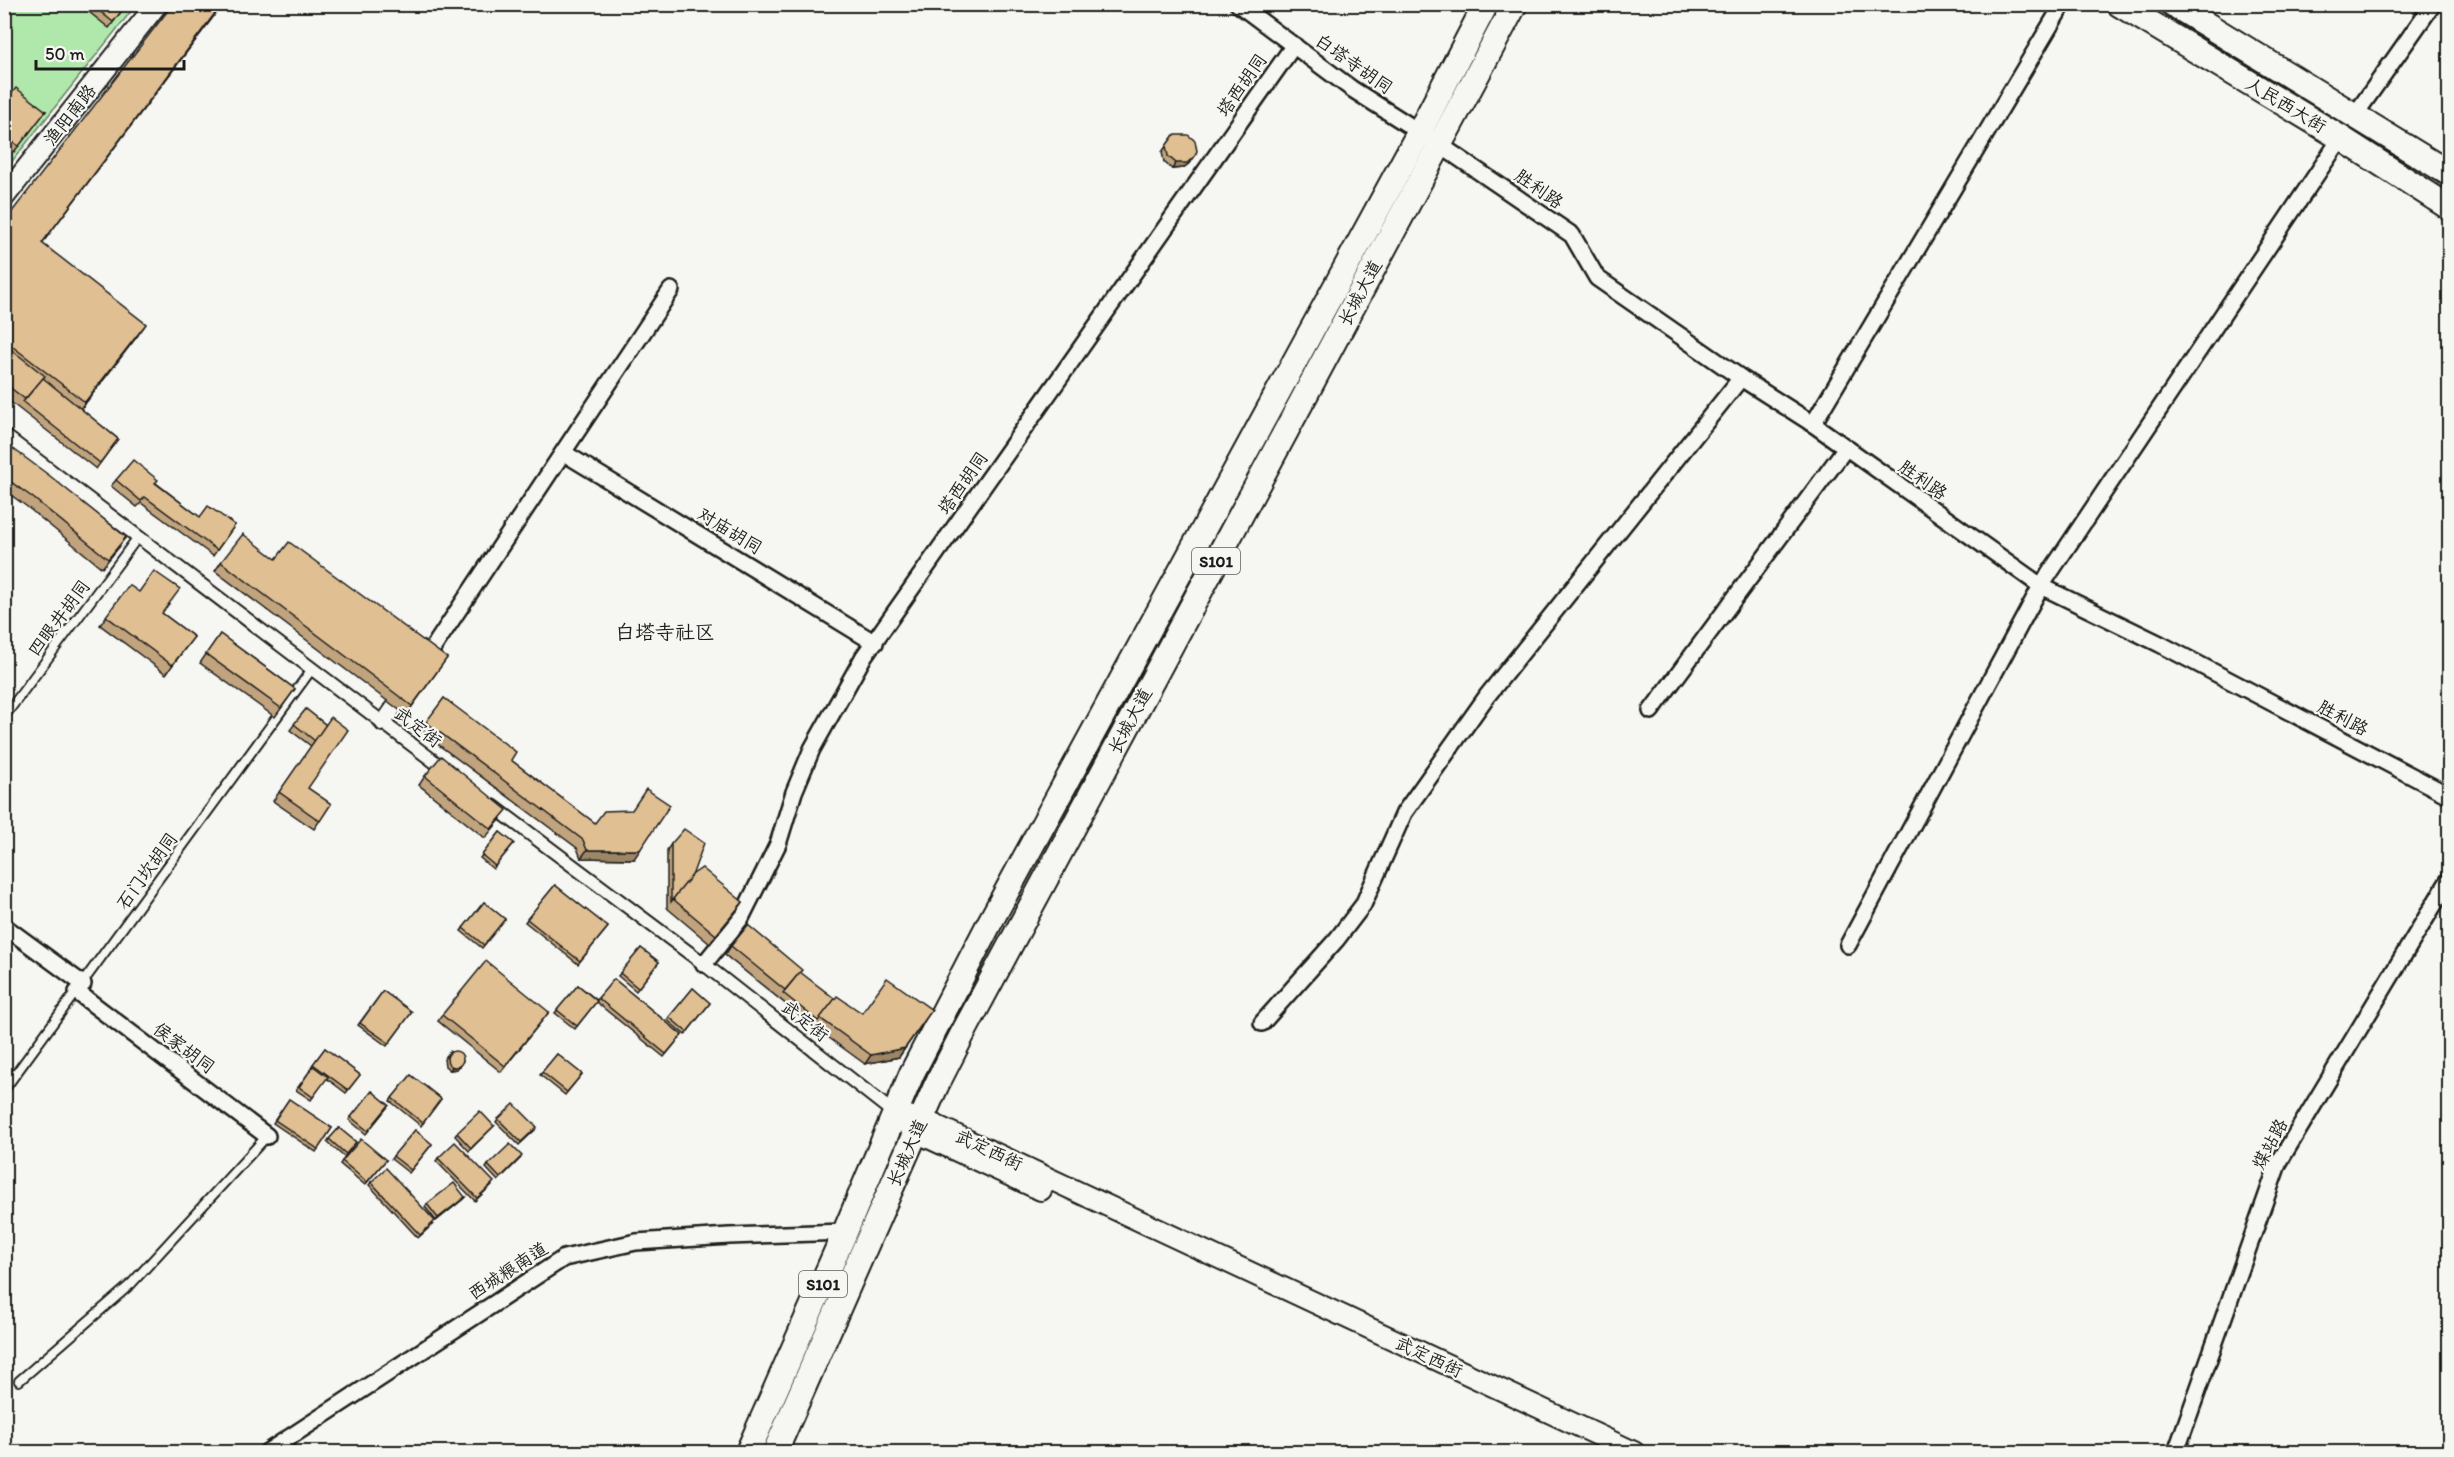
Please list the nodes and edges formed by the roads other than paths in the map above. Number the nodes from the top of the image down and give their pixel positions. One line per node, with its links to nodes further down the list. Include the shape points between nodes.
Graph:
1 (158, 4): 15 (street, 渔阳南路)
2 (1238, 4): 9 (street, 白塔寺胡同)
3 (1486, 4): 11 (main road, 长城大道 / S101)
4 (1515, 4): 13 (main road, 长城大道 / S101)
5 (2063, 4): 19 (street)
6 (2119, 4): 12 (main road, 人民西大街)
7 (2173, 4): 10 (main road, 人民西大街)
8 (2433, 4): 10 (street)
9 (1294, 45): 11 (street, 白塔寺胡同); 25 (street, 塔西胡同)
10 (2355, 115): 14 (main road, 人民西大街)
11 (1419, 133): 13 (street, 胜利路); 40 (main road, 长城大道 / S101, via 989,924)
12 (2341, 138): 16 (main road, 人民西大街); 24 (street)
13 (1440, 145): 18 (street, 胜利路, via 1572,236 1597,278); 41 (main road, 长城大道 / S101, via 962,1035)
14 (2450, 174)
15 (4, 197)
16 (2450, 208)
17 (671, 290): 22 (street)
18 (1741, 378): 19 (street, 胜利路); 38 (street, via 1486,696 1404,813 1363,905)
19 (1813, 424): 21 (street, 胜利路)
20 (4, 435): 23 (street, 武定街)
21 (1845, 448): 24 (street, 胜利路); 27 (street)
22 (564, 453): 25 (street, 对庙胡同); 29 (street)
23 (138, 537): 26 (street, 武定街); 28 (lane, 四眼井胡同)
24 (2041, 586): 31 (street, 胜利路); 35 (street)
25 (874, 643): 36 (street, 塔西胡同, via 812,749 778,844 741,918)
26 (312, 669): 29 (street, 武定街); 37 (lane, 石门坎胡同)
27 (1651, 711)
28 (4, 717)
29 (383, 723): 30 (street, 武定街)
30 (459, 780)
31 (2450, 796)
32 (487, 801): 36 (street, 武定街)
33 (2450, 878): 50 (street, 煤站路, via 2278,1164)
34 (4, 926): 37 (street, 侯家胡同)
35 (1848, 945)
36 (704, 964): 40 (street, 武定街)
37 (80, 988): 39 (lane, 石门坎胡同); 42 (street, 侯家胡同)
38 (1262, 1023)
39 (4, 1090)
40 (894, 1113): 41 (street, 武定西街); 43 (main road, 长城大道 / S101)
41 (919, 1125): 47 (main road, 长城大道 / S101); 48 (street, 武定西街); 49 (street, 武定西街)
42 (267, 1136): 44 (lane, via 131,1284)
43 (845, 1232): 45 (street, 西城粮南道, via 636,1242 564,1258); 46 (main road, 长城大道 / S101)
44 (19, 1381)
45 (267, 1452)
46 (748, 1452)
47 (775, 1452)
48 (1606, 1452)
49 (1634, 1452)
50 (2176, 1452)

